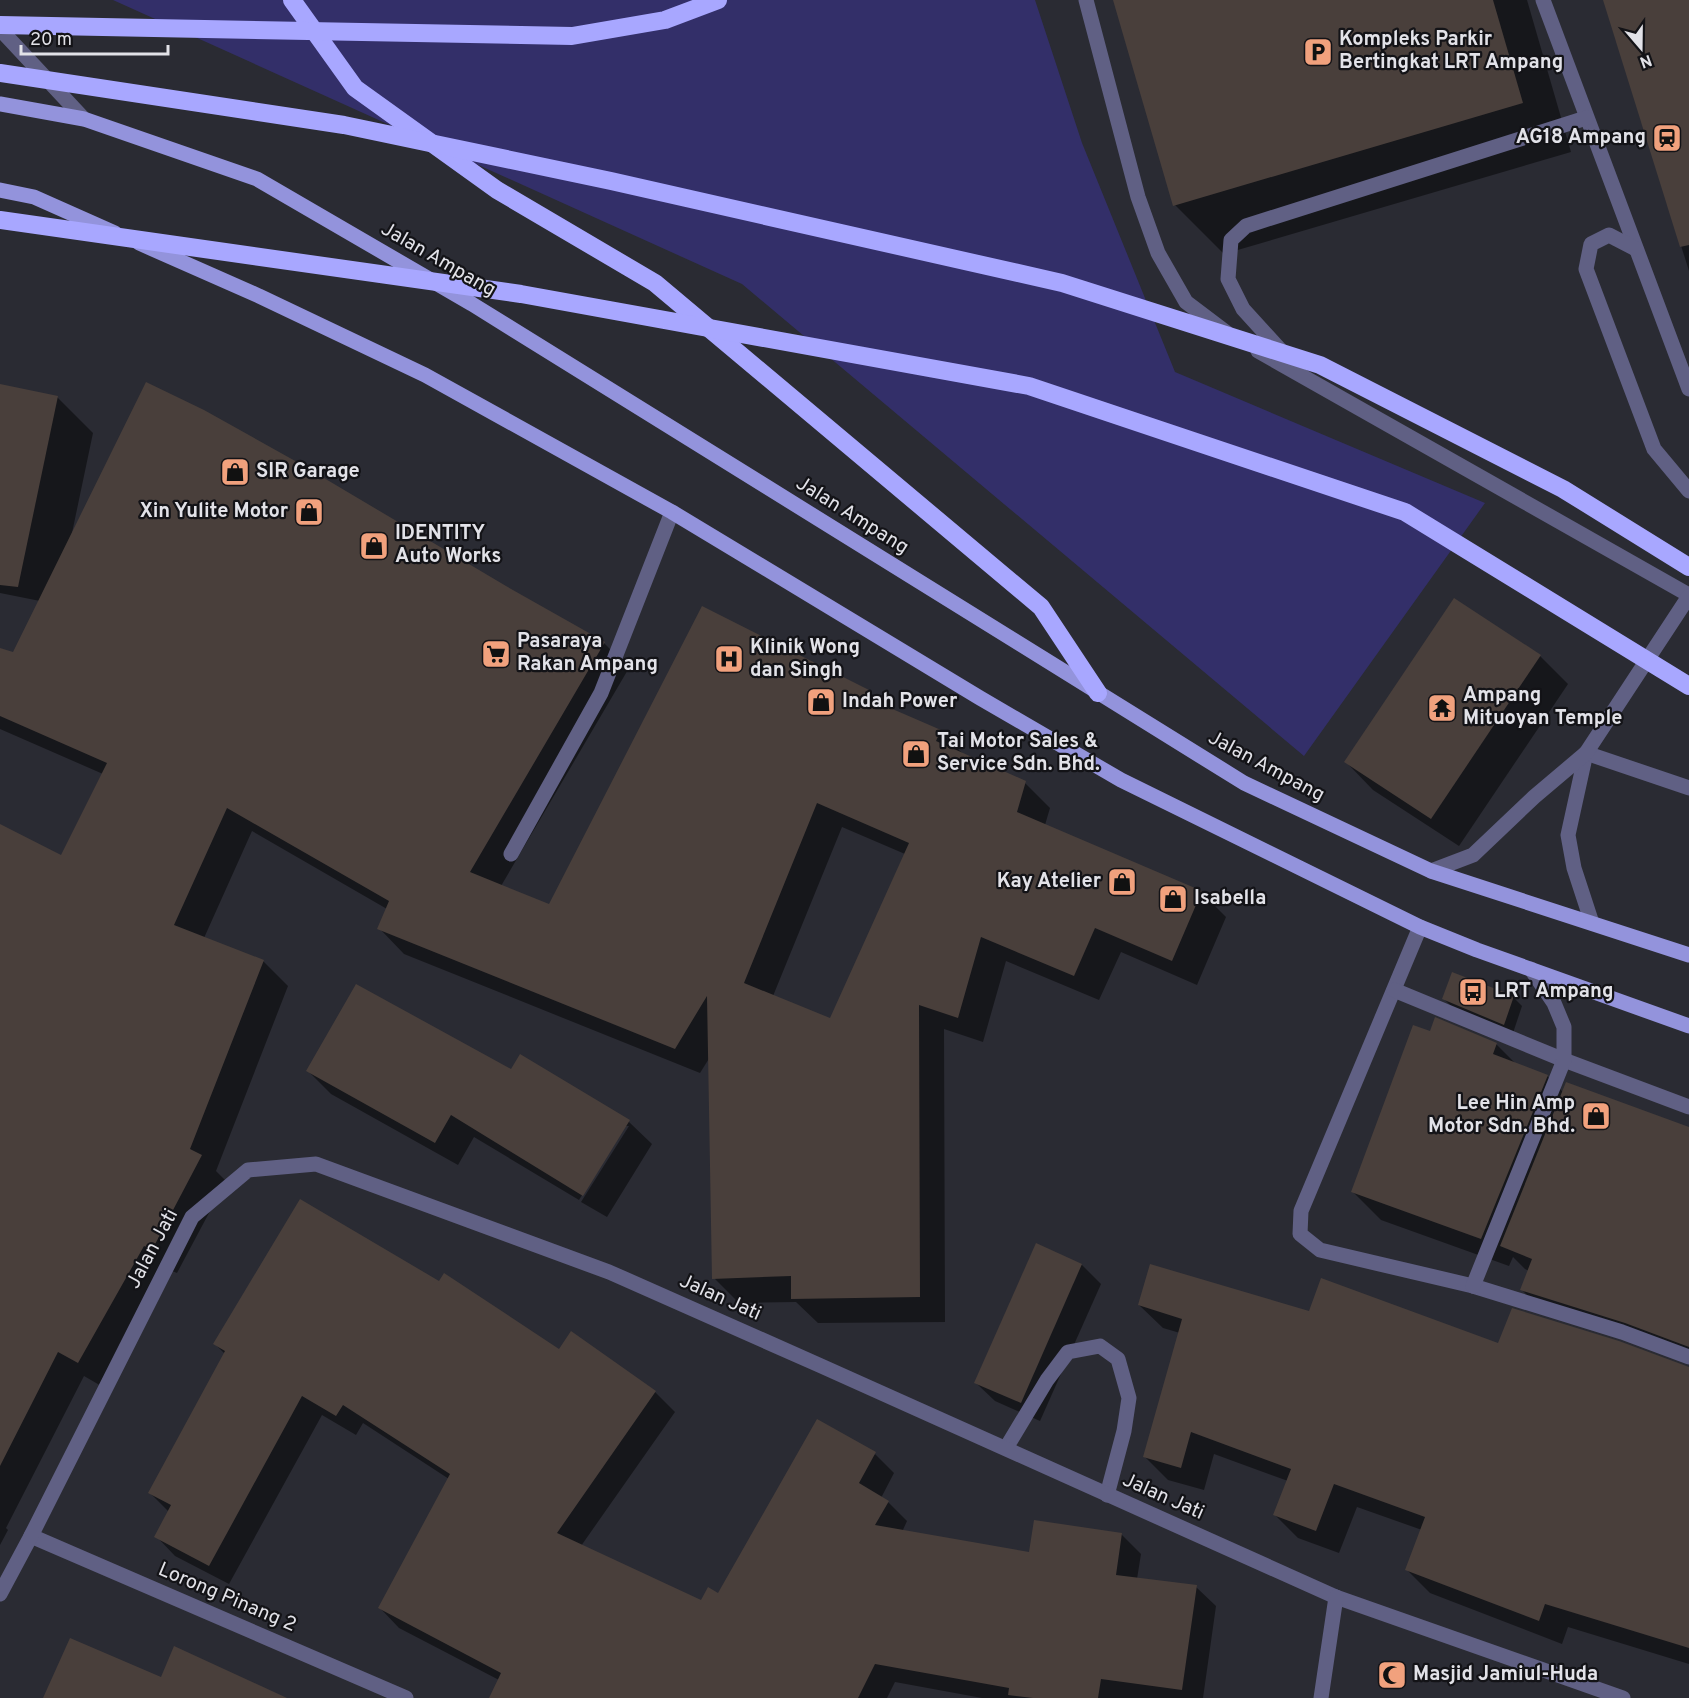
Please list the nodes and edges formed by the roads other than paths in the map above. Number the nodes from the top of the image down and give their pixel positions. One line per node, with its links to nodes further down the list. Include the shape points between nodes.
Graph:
1 (292, 0): 20 (highway, via 356,88 497,190 655,283 1032,599)
2 (718, 0): 5 (highway, bridge, via 664,20 572,36)
3 (1086, 0): 13 (street, via 1138,197 1158,253 1186,302 1230,336)
4 (1543, 0): 8 (street)
5 (0, 27): 9 (street)
6 (0, 73): 17 (highway, bridge, via 344,125 1062,282 1320,365 1563,489)
7 (0, 104): 9 (main road, Jalan Ampang)
8 (1586, 118): 12 (street); 13 (street, via 1246,226 1231,240 1228,279 1243,309)
9 (84, 119): 20 (main road, Jalan Ampang, via 257,179 472,304)
10 (0, 190): 16 (main road, via 34,197 405,365)
11 (0, 220): 19 (highway, bridge, via 521,294 1029,386 1405,512)
12 (1636, 249): 14 (street); 15 (street, via 1609,235 1591,243 1586,269 1654,449)
13 (1303, 375): 18 (street)
14 (1689, 389)
15 (1689, 491)
16 (672, 512): 23 (street, via 601,693); 26 (main road, via 1121,780)
17 (1689, 567)
18 (1689, 596): 21 (street)
19 (1689, 686)
20 (1098, 693): 24 (main road, Jalan Ampang, via 1244,783)
21 (1586, 753): 22 (street); 24 (street, via 1473,855); 25 (street, via 1568,835)
22 (1689, 789)
23 (511, 854)
24 (1431, 871): 25 (main road, Jalan Ampang)
25 (1592, 923): 27 (main road, Jalan Ampang)
26 (1420, 927): 28 (main road); 29 (street)
27 (1689, 955)
28 (1532, 969): 30 (main road); 31 (street, via 1564,1027)
29 (1394, 990): 31 (street); 33 (street, via 1301,1211 1300,1234 1320,1250)
30 (1689, 1026)
31 (1564, 1060): 32 (street); 33 (street)
32 (1689, 1107)
33 (1473, 1286): 34 (street)
34 (1689, 1356)
35 (1006, 1448): 36 (street, Jalan Jati); 36 (street, via 1068,1352 1100,1346 1118,1359 1129,1398); 37 (street, Jalan Jati, via 609,1272 316,1164 248,1170 192,1217)
36 (1107, 1495): 39 (street, Jalan Jati)
37 (31, 1536): 38 (street, Jalan Jati); 40 (street, Lorong Pinang 2)
38 (0, 1594)
39 (1336, 1597): 41 (street); 42 (street, Jalan Jati)
40 (406, 1698)
41 (1321, 1698)
42 (1623, 1698)

